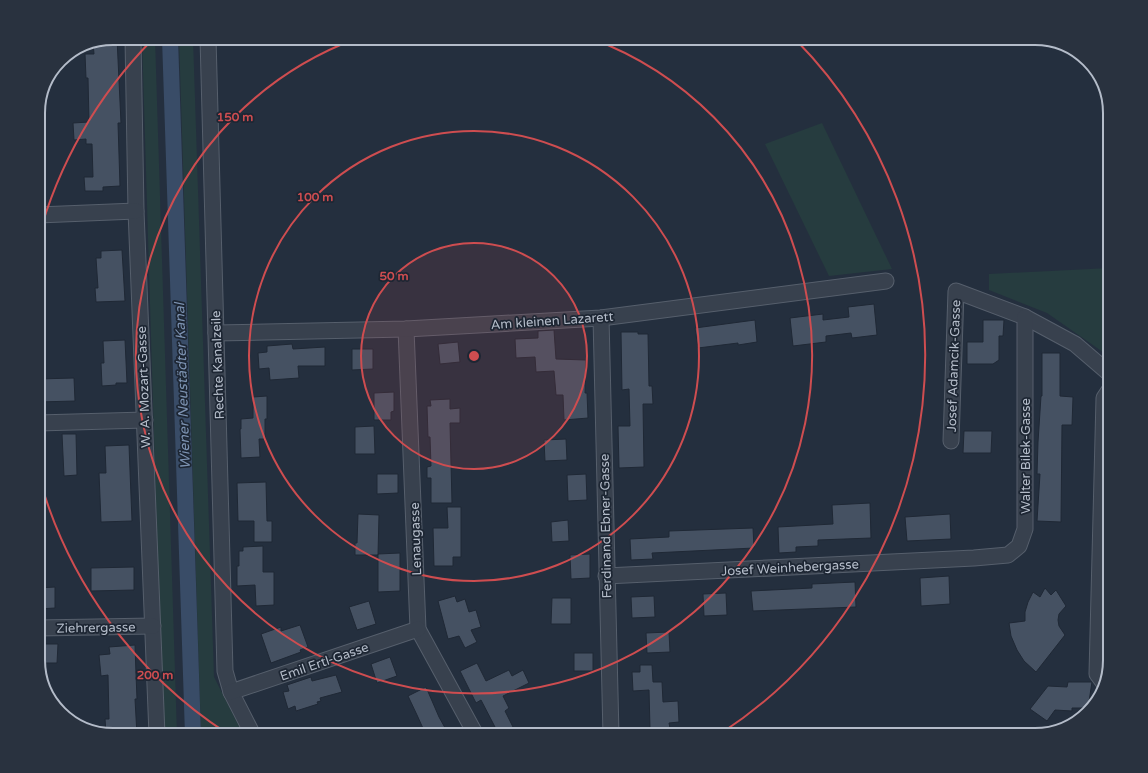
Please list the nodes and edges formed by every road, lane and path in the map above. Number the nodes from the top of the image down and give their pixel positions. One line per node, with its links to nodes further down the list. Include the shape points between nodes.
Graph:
1 (133, 45): 3 (street, W. A. Mozart-Gasse)
2 (208, 45): 9 (street, Rechte Kanalzeile)
3 (136, 211): 4 (street); 11 (street, W. A. Mozart-Gasse)
4 (45, 215)
5 (886, 281): 7 (street, Am kleinen Lazarett)
6 (1025, 317): 10 (street, via 1075,344); 14 (street, Josef Adamcik-Gasse, via 956,291); 15 (street, Walter Bilek-Gasse, via 1025,529 1019,546 1008,555)
7 (601, 318): 8 (street, Am kleinen Lazarett); 16 (street, Ferdinand Ebner-Gasse)
8 (406, 329): 9 (street, Am kleinen Lazarett); 19 (street, Lenaugasse)
9 (216, 333): 21 (street, Rechte Kanalzeile, via 225,671)
10 (1103, 368)
11 (145, 420): 12 (street); 17 (street, W. A. Mozart-Gasse)
12 (45, 423)
13 (1103, 437): 20 (street, via 1097,674)
14 (951, 441)
15 (974, 558): 16 (street, Josef Weinhebergasse)
16 (606, 576): 25 (street, Ferdinand Ebner-Gasse)
17 (153, 626): 18 (street, Ziehrergasse); 22 (street, W. A. Mozart-Gasse)
18 (45, 628)
19 (418, 629): 21 (street, Emil Ertl-Gasse); 24 (street, Lenaugasse)
20 (1100, 678)
21 (231, 692): 23 (street, Rechte Kanalzeile)
22 (157, 728)
23 (249, 728)
24 (472, 728)
25 (611, 728)

